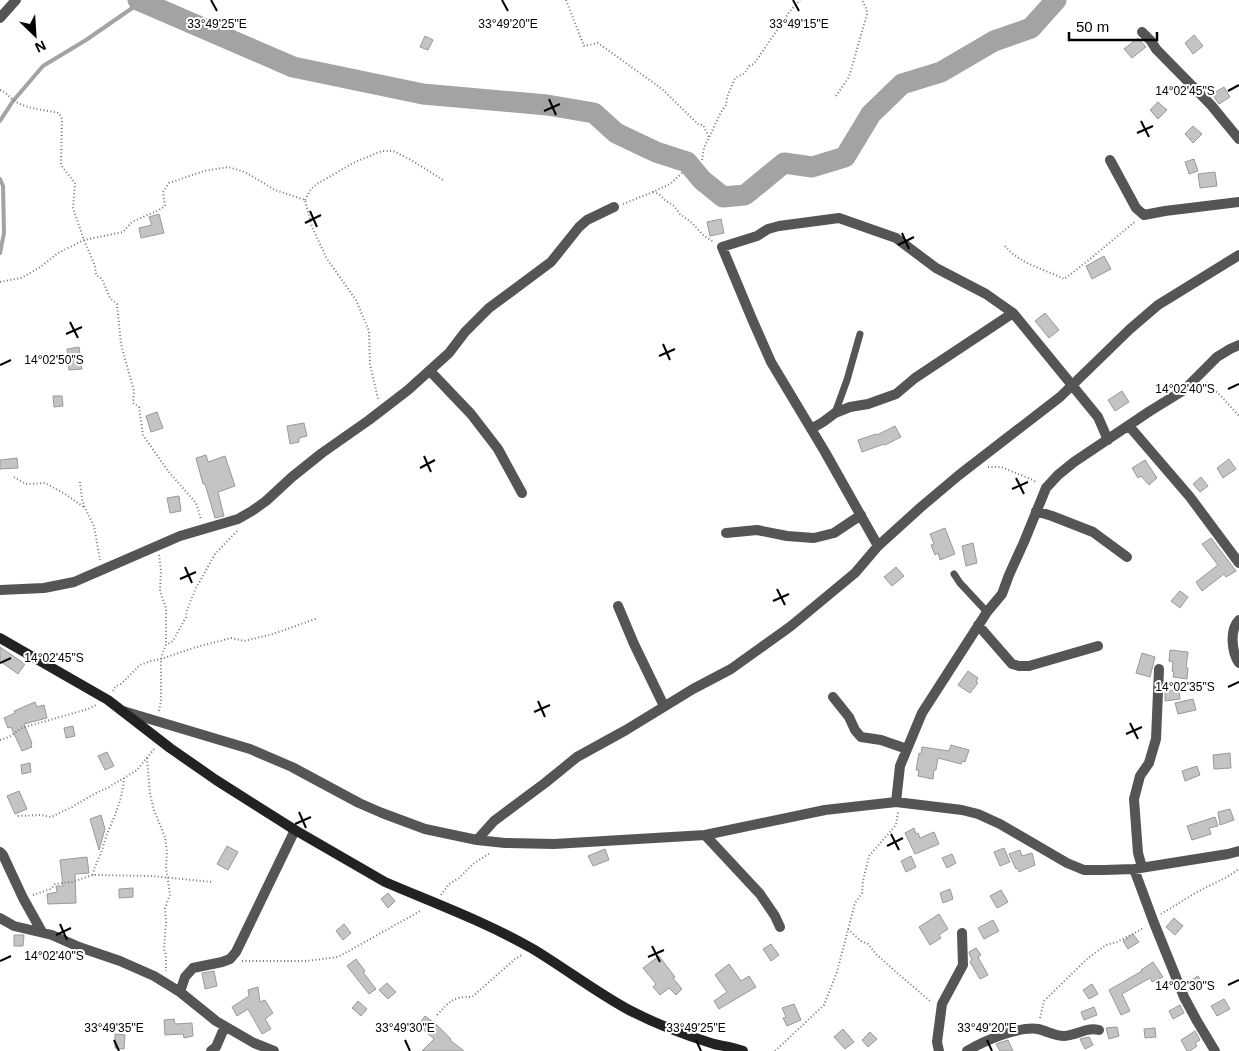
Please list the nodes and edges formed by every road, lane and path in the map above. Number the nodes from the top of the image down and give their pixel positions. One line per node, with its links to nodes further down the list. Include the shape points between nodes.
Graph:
1 (16, 0): 5 (street)
2 (566, 0): 9 (path, via 584,46 598,43 662,89 699,126 703,125)
3 (800, 0): 9 (path, via 754,64 735,78 726,105)
4 (862, 0): 8 (path, via 867,14 850,77)
5 (0, 18)
6 (1142, 32): 10 (street)
7 (0, 90): 20 (path, via 13,101 30,108 59,113 62,119 62,165 75,183 73,208)
8 (836, 96)
9 (709, 137): 11 (path)
10 (1239, 139)
11 (702, 160)
12 (1110, 160): 19 (street, via 1136,208)
13 (683, 172): 15 (path, via 670,184)
14 (443, 180): 16 (path, via 393,151 382,151 317,184)
15 (653, 192): 18 (path); 21 (path, via 674,206 704,236)
16 (305, 200): 20 (path, via 275,190 245,172 228,167 204,171 169,183 163,192 165,206 132,222 123,232); 31 (path, via 312,227 327,260 356,300 369,331 370,364)
17 (1239, 202): 19 (street)
18 (614, 207): 28 (street, via 583,223 551,262 489,308)
19 (1144, 215): 22 (path, via 1064,279 1030,264)
20 (84, 240): 24 (path, via 21,278); 46 (path, via 96,275 102,279 110,298 117,304 121,344 134,391 133,402 139,407 143,436 196,503)
21 (722, 246): 25 (street, via 779,226 839,218 896,238 936,268 986,294); 35 (street, via 771,362)
22 (1005, 246)
23 (1239, 255): 30 (street, via 1158,305)
24 (0, 282)
25 (1013, 313): 30 (street); 32 (street, via 896,394)
26 (860, 334): 32 (lane)
27 (1239, 345): 29 (street, via 1217,357)
28 (430, 371): 31 (street); 41 (street, via 482,428)
29 (1199, 375): 33 (path); 34 (street, via 1184,390)
30 (1071, 385): 36 (street, via 1098,417); 37 (street)
31 (380, 411): 45 (street, via 322,453 266,501)
32 (835, 414): 35 (street)
33 (1239, 416)
34 (1129, 426): 36 (street); 51 (street, via 1190,496)
35 (810, 429): 44 (street)
36 (1108, 440): 40 (street, via 1074,462)
37 (972, 466): 40 (path, via 1001,467); 49 (street)
38 (14, 477): 42 (path, via 26,484 45,483)
39 (80, 482): 42 (path)
40 (1046, 488): 43 (street)
41 (522, 493)
42 (85, 508): 52 (path, via 94,526)
43 (1036, 511): 50 (street, via 1093,532); 56 (street, via 1002,594)
44 (861, 515): 47 (street, via 834,533 814,538 757,530); 49 (street)
45 (238, 519): 46 (street); 61 (path, via 238,530 215,554 195,590 186,617 173,641)
46 (204, 530): 48 (street)
47 (726, 533)
48 (155, 546): 52 (street); 61 (path, via 161,570 160,592 166,608)
49 (878, 546): 68 (street, via 855,573 791,626 731,668)
50 (1128, 557)
51 (1239, 563)
52 (102, 570): 54 (street, via 74,582 44,588)
53 (954, 574): 56 (lane)
54 (0, 590)
55 (618, 606): 68 (street)
56 (987, 612): 59 (street)
57 (318, 618): 63 (path, via 273,634 244,641 231,638)
58 (1239, 620): 64 (street, via 1233,633 1235,657)
59 (978, 625): 62 (street, via 1012,664 1019,666); 73 (street, via 922,713)
60 (0, 638): 67 (street)
61 (166, 645): 63 (path)
62 (1098, 646)
63 (161, 659): 67 (path, via 140,665 116,686); 70 (path, via 161,701)
64 (1239, 663)
65 (1159, 669): 84 (street, via 1156,739 1134,799)
66 (833, 698): 73 (street, via 861,737)
67 (108, 700): 69 (street); 71 (path, via 22,728 9,738)
68 (664, 706): 80 (street, via 577,757 494,821)
69 (123, 711): 70 (street); 72 (street)
70 (157, 721): 80 (street, via 250,749 292,767 359,803 416,826)
71 (0, 740)
72 (161, 741): 74 (path); 78 (street)
73 (907, 749): 76 (street, via 900,766)
74 (147, 758): 75 (path); 87 (path, via 150,794 164,838)
75 (124, 778): 77 (path, via 51,817); 86 (path, via 116,814)
76 (896, 802): 79 (street, via 825,810); 84 (street, via 978,814 1084,870); 94 (path, via 896,825 869,856 862,893 855,902)
77 (18, 816)
78 (295, 830): 90 (street, via 385,882); 98 (street, via 244,937)
79 (705, 835): 81 (street, via 554,844); 93 (street, via 760,894)
80 (477, 840): 81 (street)
81 (505, 843): 90 (path, via 473,864 450,884)
82 (1239, 851): 84 (street)
83 (0, 852): 89 (street)
84 (1138, 868): 92 (street)
85 (1239, 869): 92 (path, via 1178,903)
86 (93, 875): 87 (path); 89 (path, via 55,884 51,889)
87 (168, 878): 88 (path); 99 (path, via 170,894 165,908 164,949)
88 (213, 882)
89 (23, 898): 95 (street)
90 (435, 903): 97 (street); 98 (path, via 338,956 306,961 247,962)
91 (0, 918): 95 (street, via 14,926)
92 (1154, 923): 104 (path, via 1106,945 1088,958 1044,1001); 114 (street, via 1184,997)
93 (780, 927)
94 (848, 929): 101 (path); 111 (path, via 824,1005)
95 (42, 932): 99 (street, via 120,961)
96 (962, 933): 101 (street, via 963,965)
97 (533, 950): 102 (path, via 515,959 472,997 461,996 449,1002); 106 (street, via 629,1010)
98 (230, 959): 100 (street, via 193,968)
99 (167, 983): 100 (street)
100 (180, 992): 103 (street)
101 (941, 1011): 112 (street)
102 (437, 1015)
103 (224, 1026): 107 (street); 108 (street, via 254,1044)
104 (1038, 1029): 105 (street, via 1062,1036); 113 (street, via 995,1037)
105 (1099, 1030)
106 (716, 1044): 109 (street); 110 (street)
107 (212, 1051)
108 (274, 1051)
109 (707, 1051)
110 (743, 1051)
111 (775, 1051)
112 (939, 1051)
113 (967, 1051)
114 (1215, 1051)

